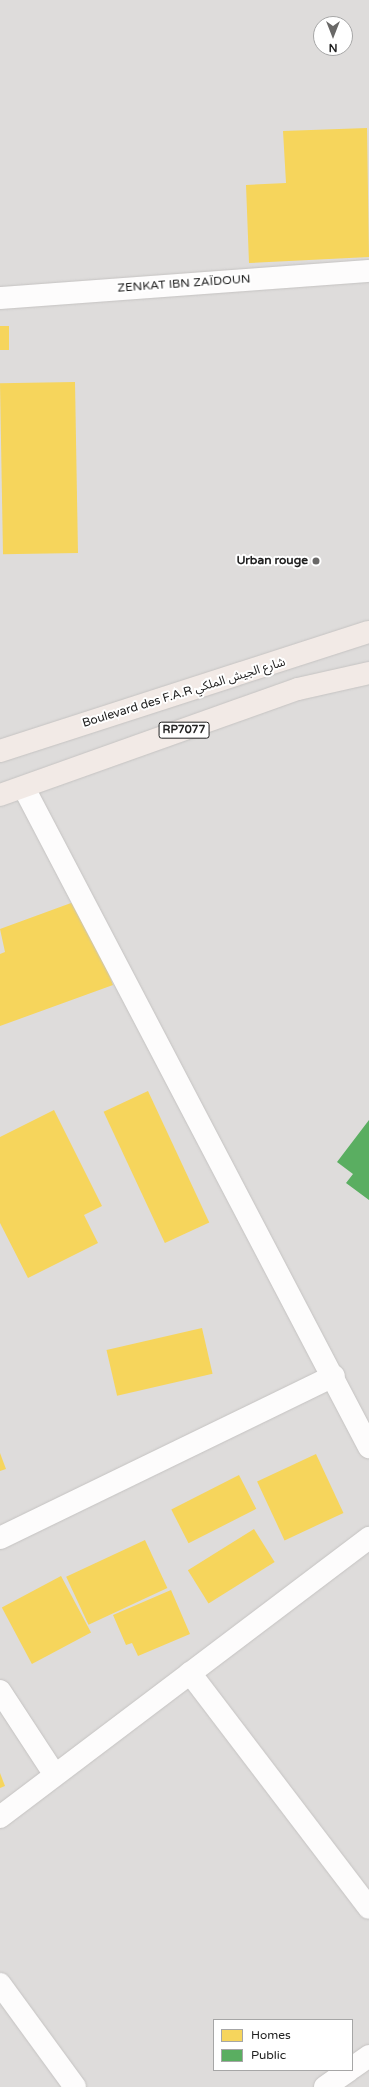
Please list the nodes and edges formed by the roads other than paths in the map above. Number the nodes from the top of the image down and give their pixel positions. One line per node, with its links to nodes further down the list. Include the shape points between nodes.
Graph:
1 (369, 271): 2 (street, ZENKAT IBN ZAÏDOUN)
2 (0, 298)
3 (369, 635): 5 (main road, Boulevard des F.A.R شارع الجيش الملكي)
4 (369, 673): 6 (main road, RP7077, via 298,689)
5 (0, 751)
6 (24, 788): 7 (main road, RP7077); 8 (street)
7 (0, 795)
8 (334, 1376): 9 (street); 10 (street)
9 (369, 1447)
10 (0, 1538)
11 (369, 1538): 12 (street)
12 (190, 1673): 14 (street); 16 (street)
13 (0, 1691): 14 (street)
14 (55, 1775): 15 (street)
15 (0, 1817)
16 (369, 1908)
17 (0, 1984): 21 (street)
18 (369, 2056): 19 (street)
19 (353, 2067)
20 (348, 2071): 22 (street)
21 (75, 2087)
22 (325, 2087)

